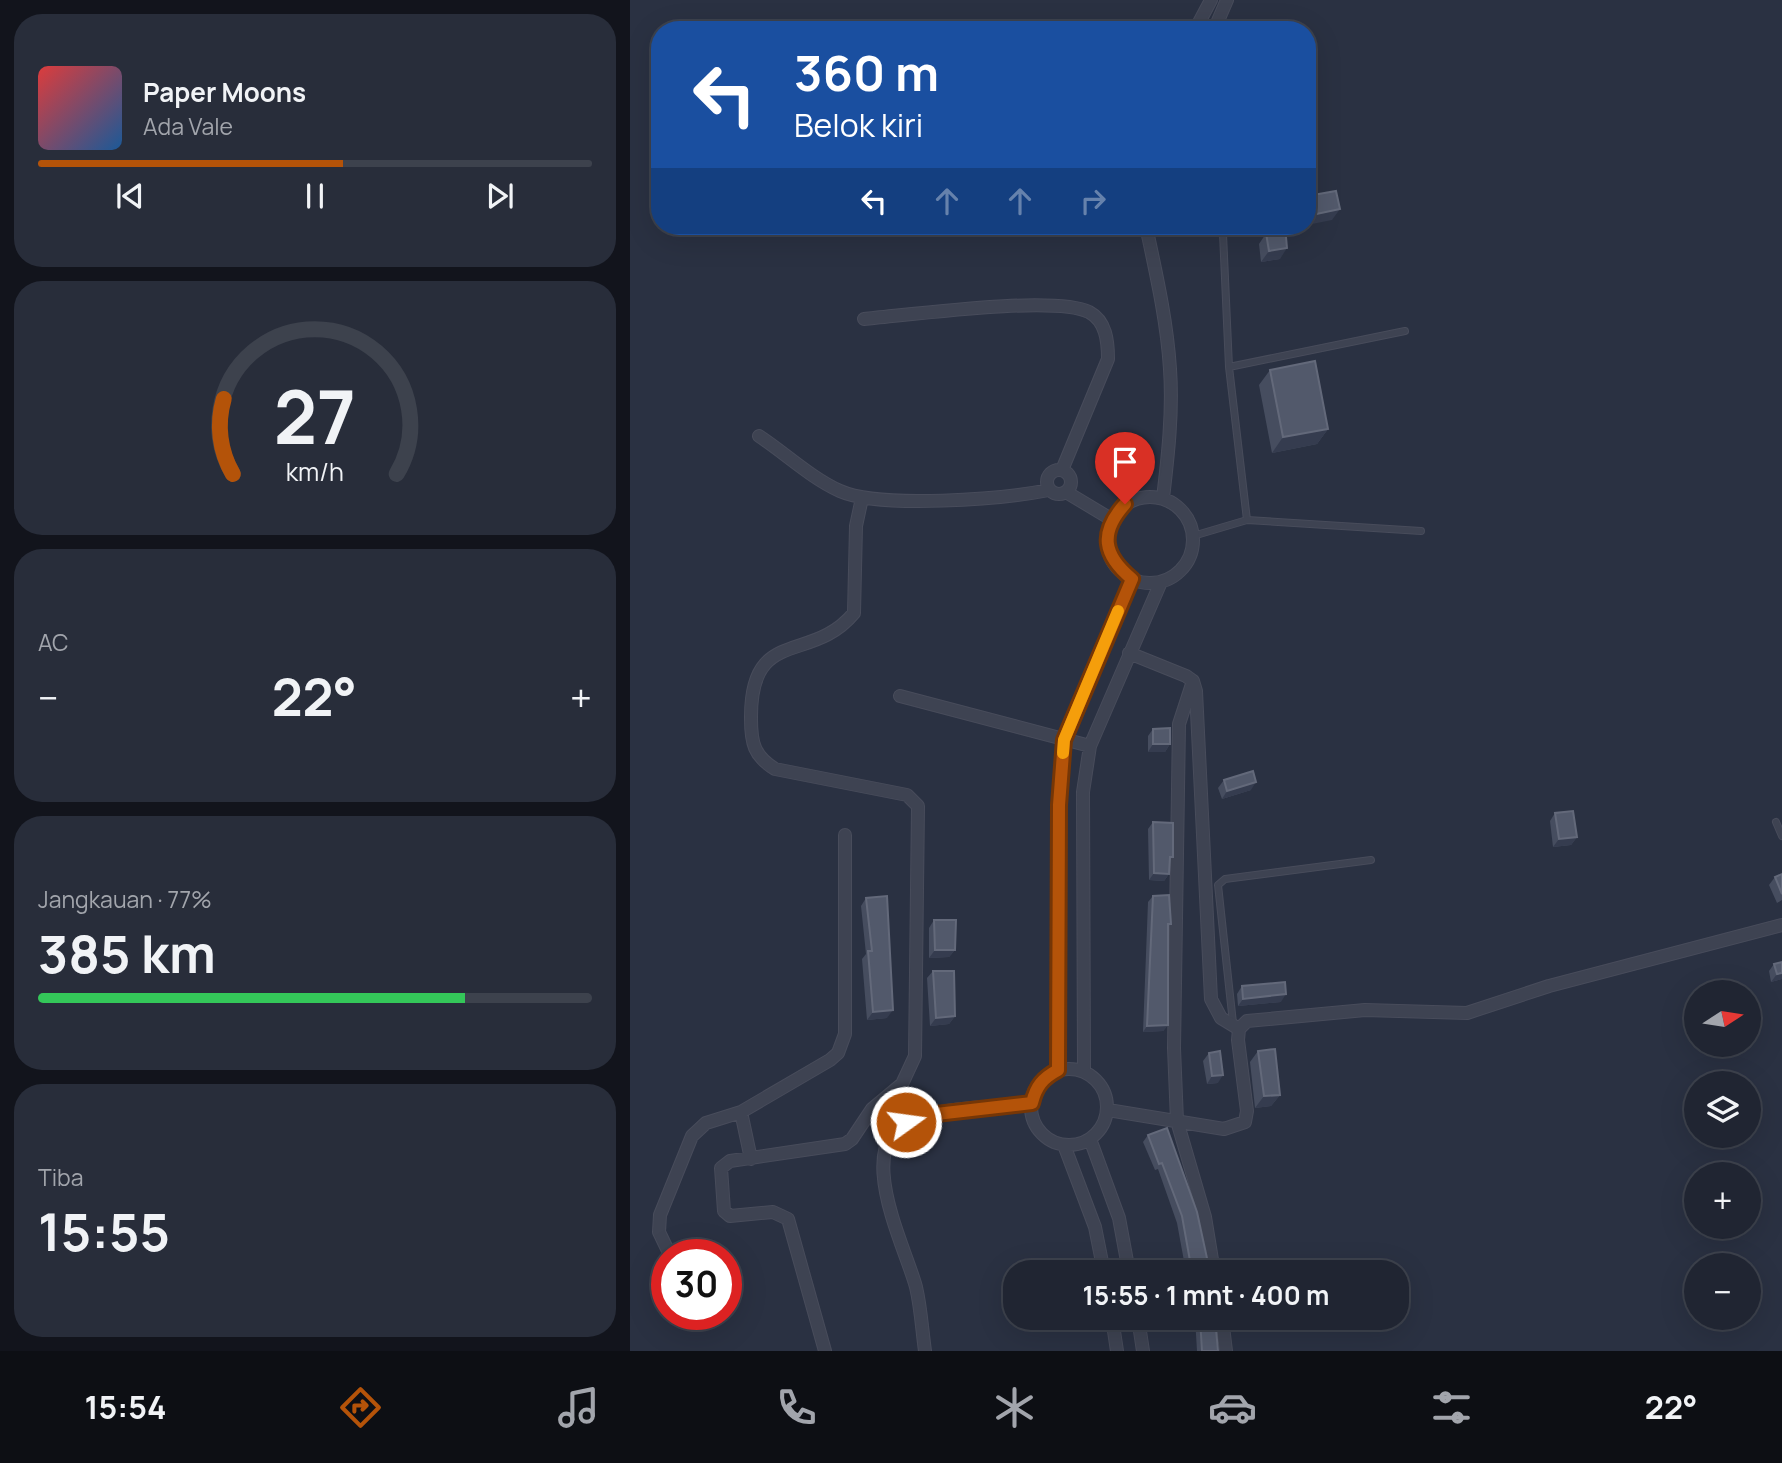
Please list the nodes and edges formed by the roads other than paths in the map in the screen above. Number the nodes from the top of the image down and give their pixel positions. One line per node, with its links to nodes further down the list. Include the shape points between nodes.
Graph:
1 (1220, 1): 2 (street); 3 (street)
2 (1203, 21)
3 (1216, 21)
4 (1148, 235): 14 (street, via 1170,372)
5 (1223, 235): 8 (lane)
6 (864, 319): 10 (street, via 1052,304 1091,313 1105,333 1108,359)
7 (1405, 331): 8 (lane)
8 (1229, 366): 16 (lane)
9 (759, 436): 13 (street, via 838,490)
10 (1062, 470): 11 (street, via 1050,473); 12 (street, via 1071,479)
11 (1049, 490): 12 (street); 13 (street, via 987,500)
12 (1066, 492): 15 (street)
13 (862, 498): 40 (street, via 856,526 854,613 827,636 780,652 758,670 751,702 752,743 757,756 775,769 907,795 918,806 915,1056 902,1084 872,1109 852,1139)
14 (1163, 498): 15 (street, via 1143,496 1125,504); 18 (street, via 1178,507)
15 (1111, 519): 19 (street, via 1110,553 1114,564)
16 (1247, 520): 17 (lane); 18 (lane)
17 (1421, 531)
18 (1193, 537): 20 (street, via 1190,556 1178,572)
19 (1132, 579): 20 (street); 24 (street)
20 (1161, 582): 21 (street)
21 (1129, 653): 22 (street); 25 (street)
22 (1193, 681): 31 (street, via 1211,999 1220,1018); 37 (street, via 1178,724)
23 (900, 696): 24 (street)
24 (1064, 740): 25 (street); 32 (street, via 1059,805)
25 (1090, 746): 33 (street, via 1083,792)
26 (1776, 822): 28 (lane)
27 (845, 835): 36 (street, via 843,1046 830,1060)
28 (1782, 836)
29 (1371, 860): 31 (lane, via 1224,879 1217,886)
30 (1777, 926): 31 (street, via 1549,986 1467,1013 1321,1013 1247,1021)
31 (1237, 1027): 37 (street, via 1245,1122 1224,1129)
32 (1058, 1070): 33 (street); 34 (street, via 1045,1077)
33 (1084, 1071): 35 (street, via 1097,1080)
34 (1032, 1103): 39 (street, via 1040,1130); 49 (street, via 919,1116 896,1130 887,1145 886,1200 915,1285)
35 (1108, 1110): 37 (street); 38 (street, via 1102,1127)
36 (741, 1112): 40 (street); 41 (street, via 706,1123 692,1136 660,1215)
37 (1177, 1121): 44 (street, via 1205,1217)
38 (1090, 1139): 39 (street); 43 (street, via 1119,1218)
39 (1064, 1145): 42 (street, via 1095,1227)
40 (751, 1159): 48 (street, via 730,1161 721,1168 723,1211 739,1217 780,1212 788,1219)
41 (662, 1239)
42 (1102, 1260)
43 (1127, 1260)
44 (1212, 1260)
45 (1114, 1330): 50 (street)
46 (1140, 1330): 51 (street)
47 (1223, 1330): 52 (street)
48 (825, 1351)
49 (925, 1351)
50 (1117, 1351)
51 (1143, 1351)
52 (1226, 1351)

